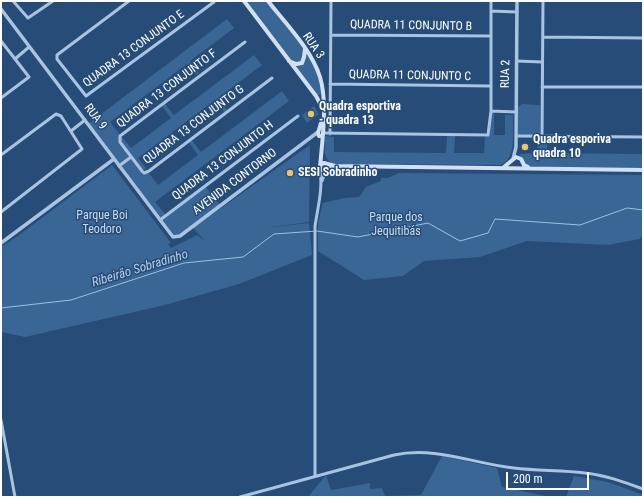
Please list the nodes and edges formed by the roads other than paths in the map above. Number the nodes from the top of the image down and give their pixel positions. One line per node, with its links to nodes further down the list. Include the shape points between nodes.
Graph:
1 (53, 1): 8 (street, via 29,18)
2 (129, 1): 9 (street, QUADRA 13 CONJUNTO E, via 57,55 57,59 85,95)
3 (268, 1): 21 (main road, RUA 3)
4 (331, 1): 14 (street)
5 (491, 1): 12 (street)
6 (517, 1): 13 (street, RUA 2)
7 (543, 1): 16 (street)
8 (14, 2)
9 (214, 2)
10 (246, 2): 23 (main road)
11 (1, 9): 20 (street, RUA 9)
12 (491, 11): 13 (street); 15 (street)
13 (517, 12): 24 (street, RUA 2)
14 (331, 35): 15 (street, QUADRA 11 CONJUNTO B); 27 (street)
15 (490, 36): 28 (street)
16 (543, 37): 17 (street); 25 (street)
17 (643, 38)
18 (1, 41): 22 (street)
19 (244, 42): 47 (street, QUADRA 13 CONJUNTO F, via 120,136 120,142)
20 (29, 47): 22 (street); 38 (street, RUA 9)
21 (304, 49): 23 (main road, via 302,62 296,64); 31 (main road, RUA 3, via 316,68)
22 (15, 58): 33 (street, via 29,77)
23 (289, 61): 32 (main road)
24 (517, 61): 25 (street); 36 (street, RUA 2)
25 (542, 62): 29 (street)
26 (272, 78): 47 (street, QUADRA 13 CONJUNTO G, via 148,172 143,173)
27 (330, 84): 28 (street, QUADRA 11 CONJUNTO C); 41 (street)
28 (490, 86): 35 (street)
29 (542, 87): 30 (street); 43 (street)
30 (643, 87)
31 (322, 94): 32 (main road); 34 (main road, RUA 3)
32 (316, 96): 34 (main road)
33 (1, 98)
34 (323, 109): 40 (main road, RUA 3)
35 (491, 111): 36 (street); 41 (street, via 489,133 486,136)
36 (516, 112): 42 (street, RUA 2)
37 (298, 116): 62 (street, QUADRA 13 CONJUNTO H)
38 (85, 120): 39 (street); 49 (street, RUA 9)
39 (71, 130): 46 (street, via 61,116 54,114); 61 (street, via 82,151)
40 (320, 133): 41 (street); 53 (main road); 63 (street, AVENIDA CONTORNO, via 308,138 180,236)
41 (330, 134)
42 (517, 136): 43 (street); 45 (street, RUA 2)
43 (542, 136): 44 (street)
44 (643, 137)
45 (516, 147): 48 (street, RUA 2); 50 (street, RUA 2)
46 (1, 155)
47 (131, 157): 52 (street)
48 (520, 158): 50 (main road); 51 (main road)
49 (114, 159): 52 (street, RUA 9); 64 (street)
50 (512, 161): 55 (main road); 56 (main road, via 513,167)
51 (522, 163): 56 (main road); 57 (main road)
52 (119, 166): 62 (street, RUA 9)
53 (323, 166): 54 (main road); 58 (main road); 60 (street)
54 (334, 166): 55 (main road); 58 (main road)
55 (501, 168): 56 (main road)
56 (516, 168): 57 (main road)
57 (530, 169): 59 (main road)
58 (326, 170): 60 (street)
59 (643, 170)
60 (322, 181): 66 (street, via 315,226)
61 (1, 212)
62 (160, 220): 63 (street, RUA 9)
63 (173, 237)
64 (1, 243)
65 (1, 420): 68 (street)
66 (315, 476): 67 (street, via 417,451 514,468 585,473 618,480); 69 (street)
67 (643, 490)
68 (15, 497)
69 (240, 497)

